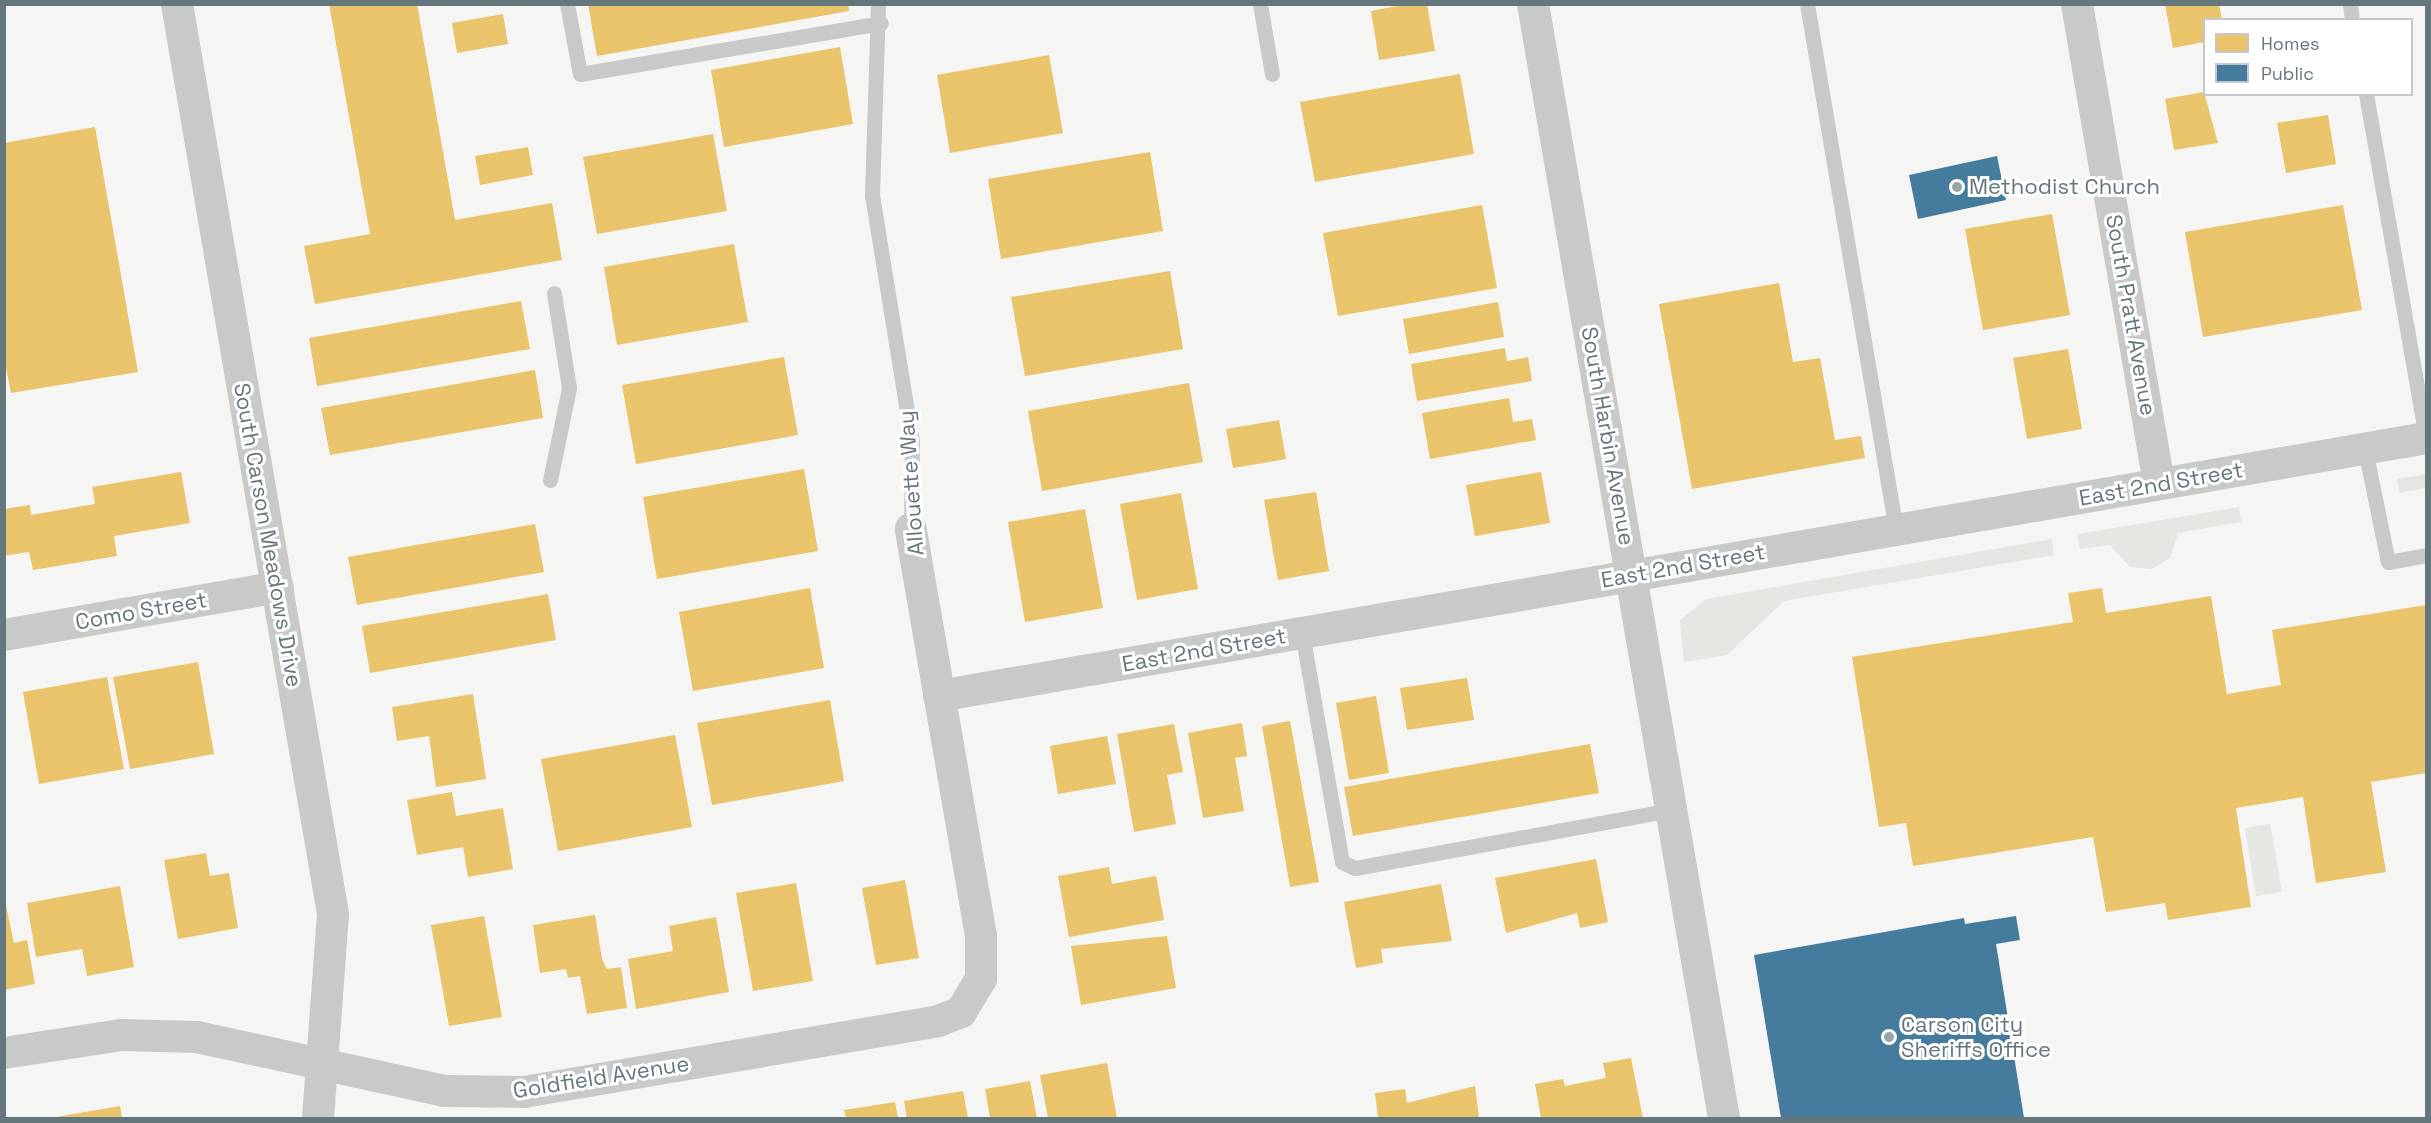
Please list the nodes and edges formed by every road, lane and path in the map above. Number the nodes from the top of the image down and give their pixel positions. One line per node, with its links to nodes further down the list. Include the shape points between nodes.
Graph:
1 (177, 4): 20 (street, South Carson Meadows Drive)
2 (567, 4): 8 (lane, via 580,74)
3 (878, 4): 8 (lane, Allouette Way)
4 (1260, 4): 9 (lane)
5 (1533, 4): 19 (street, South Harbin Avenue)
6 (1807, 4): 17 (lane)
7 (2077, 4): 15 (street, South Pratt Avenue)
8 (881, 22): 16 (lane, Allouette Way, via 872,195 912,442)
9 (1272, 74)
10 (2366, 96): 12 (lane)
11 (554, 293): 14 (lane, via 568,388)
12 (2426, 438): 13 (street, East 2nd Street)
13 (2366, 449): 15 (street, East 2nd Street); 18 (lane, via 2388,562)
14 (550, 480)
15 (2159, 484): 17 (street, East 2nd Street)
16 (911, 530): 23 (street, Allouette Way)
17 (1896, 530): 19 (street, East 2nd Street)
18 (2427, 555)
19 (1632, 575): 21 (street, East 2nd Street); 24 (street, South Harbin Avenue)
20 (278, 587): 22 (street, Como Street); 27 (street, South Carson Meadows Drive, via 333,914)
21 (1302, 633): 23 (street, East 2nd Street); 24 (lane, via 1342,862 1355,868)
22 (4, 635)
23 (939, 696): 25 (street, Allouette Way, via 981,936 982,968)
24 (1672, 810): 29 (street, South Harbin Avenue)
25 (975, 994): 27 (street, Goldfield Avenue, via 961,1011 938,1021 524,1092 444,1091)
26 (4, 1053): 27 (street, Goldfield Avenue, via 121,1035 197,1037)
27 (326, 1067): 28 (street, South Carson Meadows Drive)
28 (318, 1119)
29 (1724, 1119)

